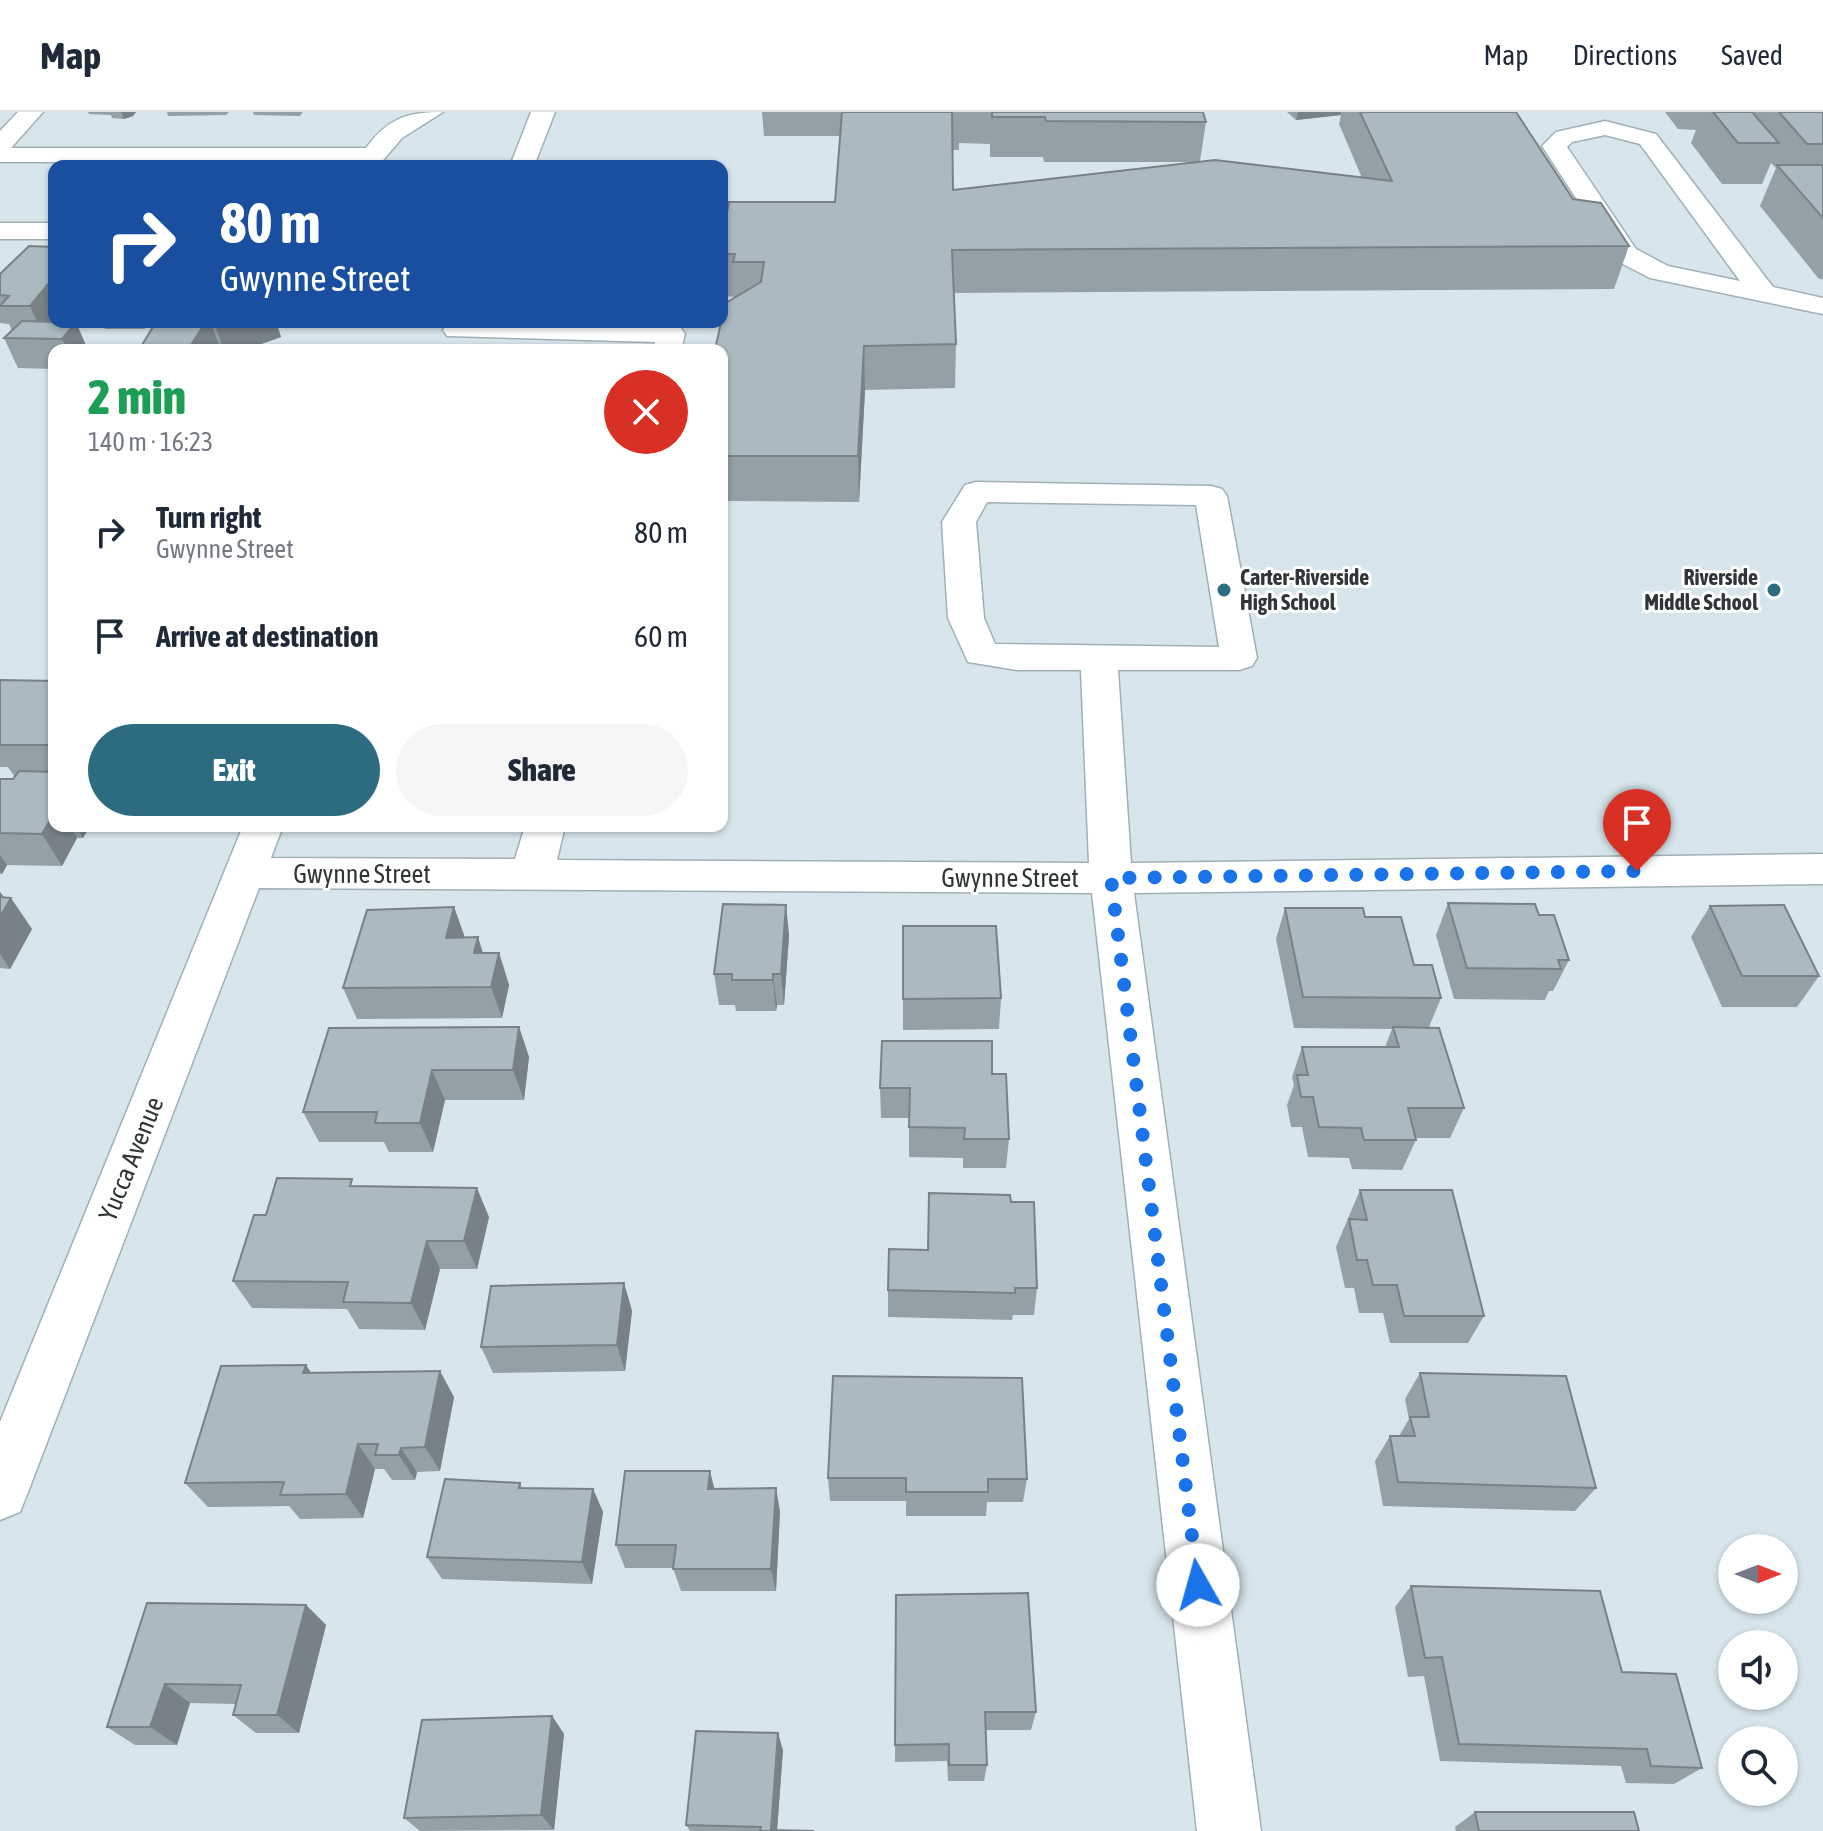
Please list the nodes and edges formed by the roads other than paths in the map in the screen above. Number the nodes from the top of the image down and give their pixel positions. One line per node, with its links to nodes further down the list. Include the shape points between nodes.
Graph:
1 (31, 112): 5 (street)
2 (431, 112): 8 (street, via 385,137)
3 (543, 112): 9 (street)
4 (1599, 120): 12 (street, via 1648,139); 12 (street, via 1554,146 1626,255 1660,272)
5 (0, 145)
6 (0, 155): 7 (street)
7 (308, 160)
8 (370, 160)
9 (524, 160)
10 (0, 231): 11 (street)
11 (48, 231)
12 (1765, 295): 13 (street)
13 (1823, 306)
14 (456, 334): 15 (street, via 671,334)
15 (668, 344)
16 (1099, 659): 16 (street, via 1239,658 1211,496 976,492 959,522 966,618 981,654); 22 (street)
17 (261, 832): 20 (street, Yucca Avenue)
18 (543, 832): 21 (street)
19 (1823, 869): 22 (street, Gwynne Street)
20 (244, 873): 21 (street, Gwynne Street); 23 (street, Yucca Avenue)
21 (532, 875): 22 (street, Gwynne Street)
22 (1111, 878): 24 (street)
23 (0, 1492)
24 (1229, 1831)

